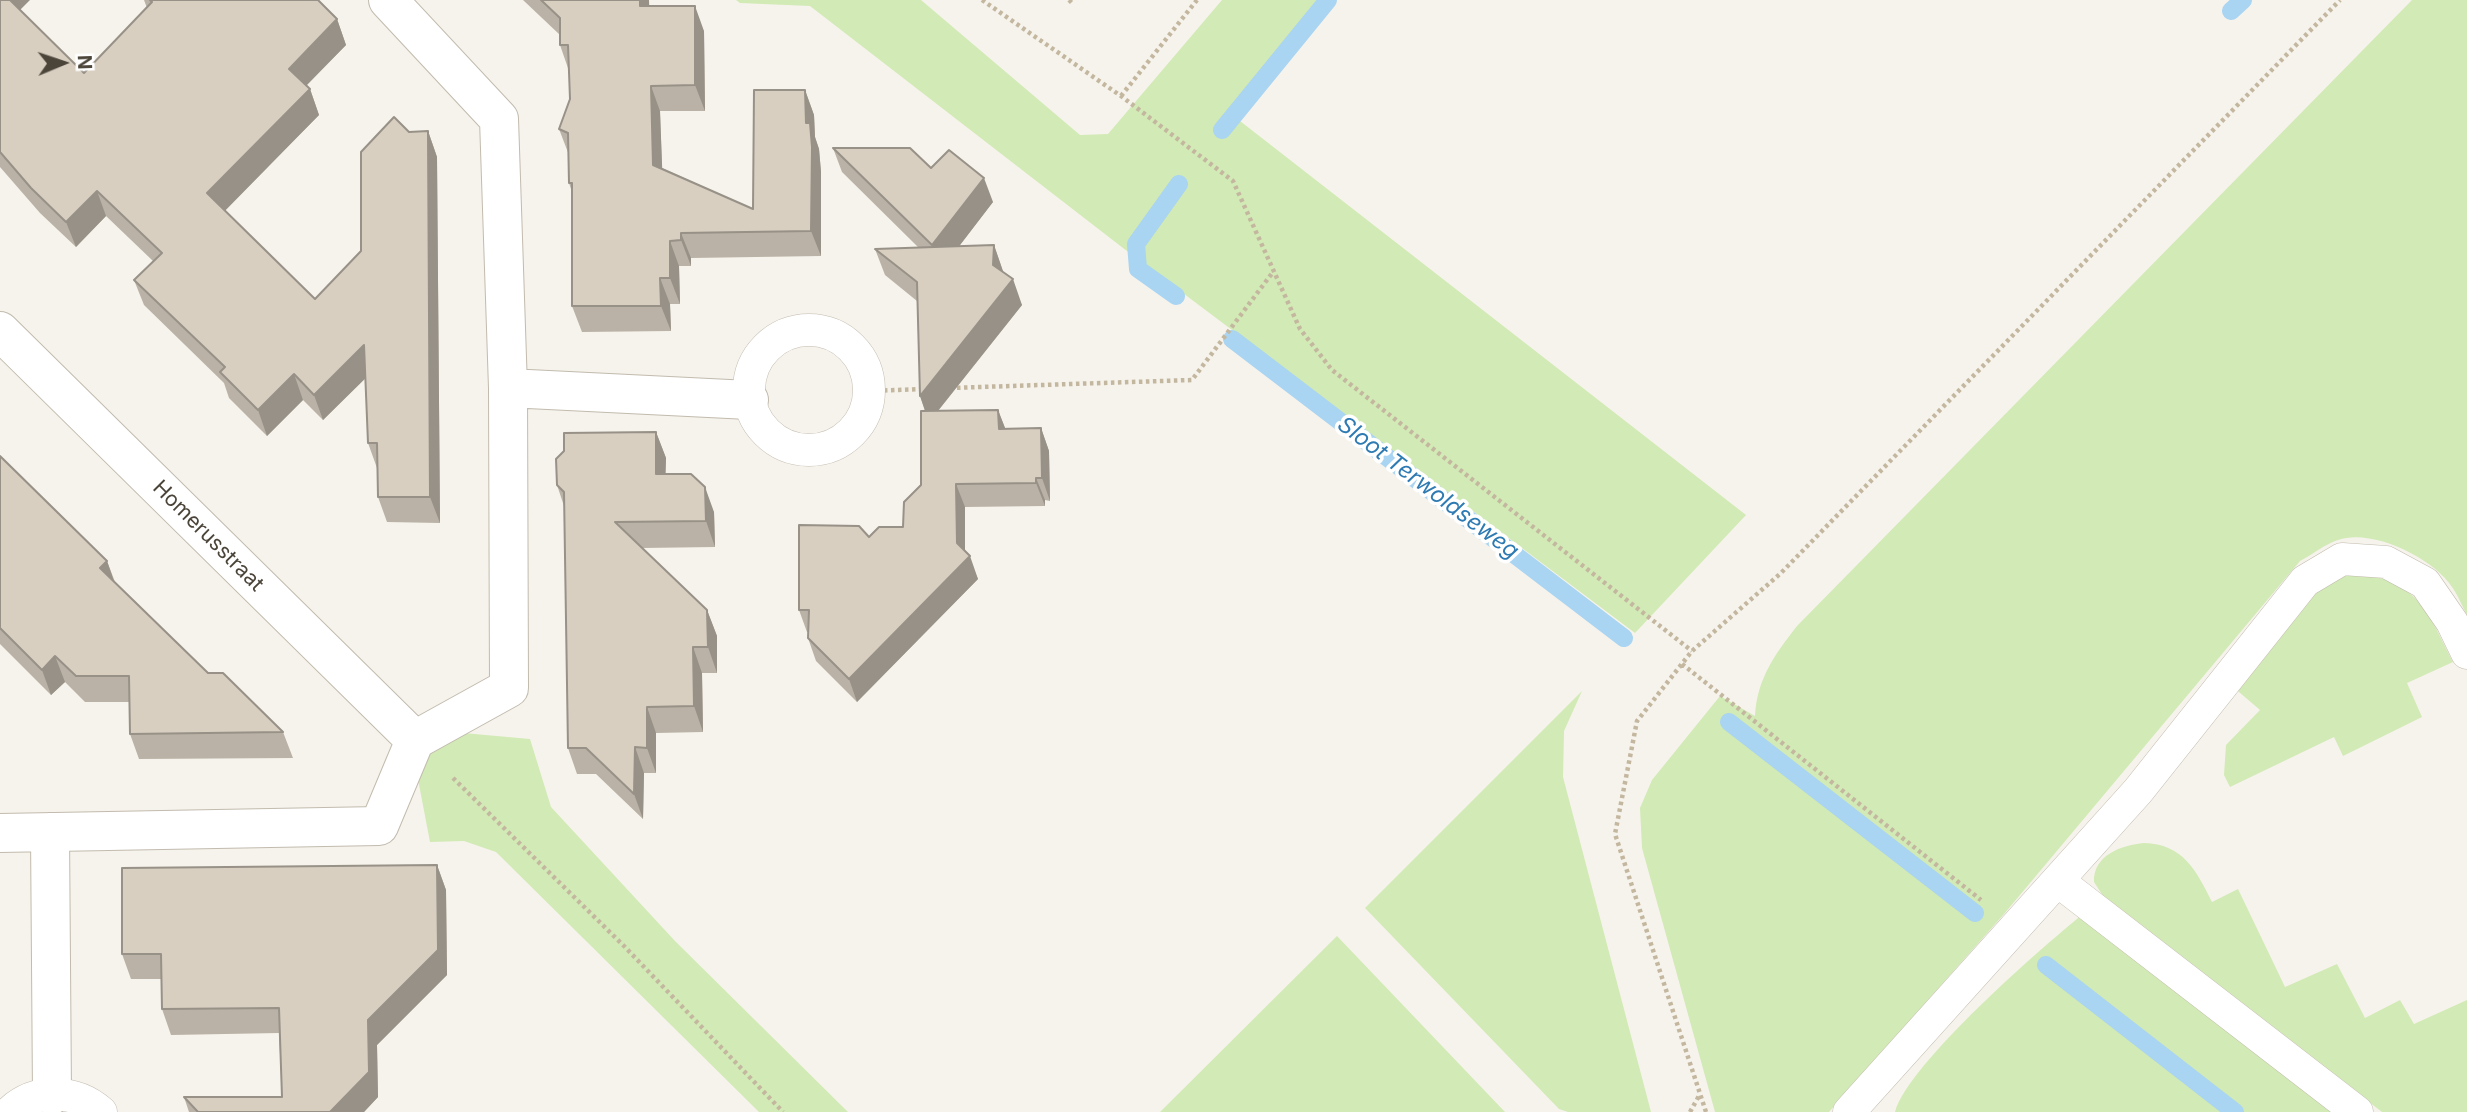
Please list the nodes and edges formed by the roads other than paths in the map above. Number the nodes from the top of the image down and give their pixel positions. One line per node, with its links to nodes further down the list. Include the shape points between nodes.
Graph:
1 (388, 0): 3 (street, via 499,119)
2 (0, 331): 6 (street, Homerusstraat)
3 (508, 388): 4 (street); 6 (street, via 509,688)
4 (749, 400): 4 (lane, via 768,435 801,450 820,449 852,433 868,406 868,373 858,352 840,337 819,329 795,330 774,339 758,356 750,377)
5 (2467, 653): 9 (lane, via 2425,583 2386,562 2342,559 2305,581 2138,791)
6 (415, 740): 7 (street, via 379,826)
7 (50, 832): 8 (street); 10 (street)
8 (0, 833)
9 (2058, 881): 13 (lane); 14 (lane)
10 (52, 1095): 11 (lane, via 41,1095); 12 (lane, via 67,1094)
11 (9, 1112)
12 (101, 1112)
13 (1849, 1112)
14 (2357, 1112)

